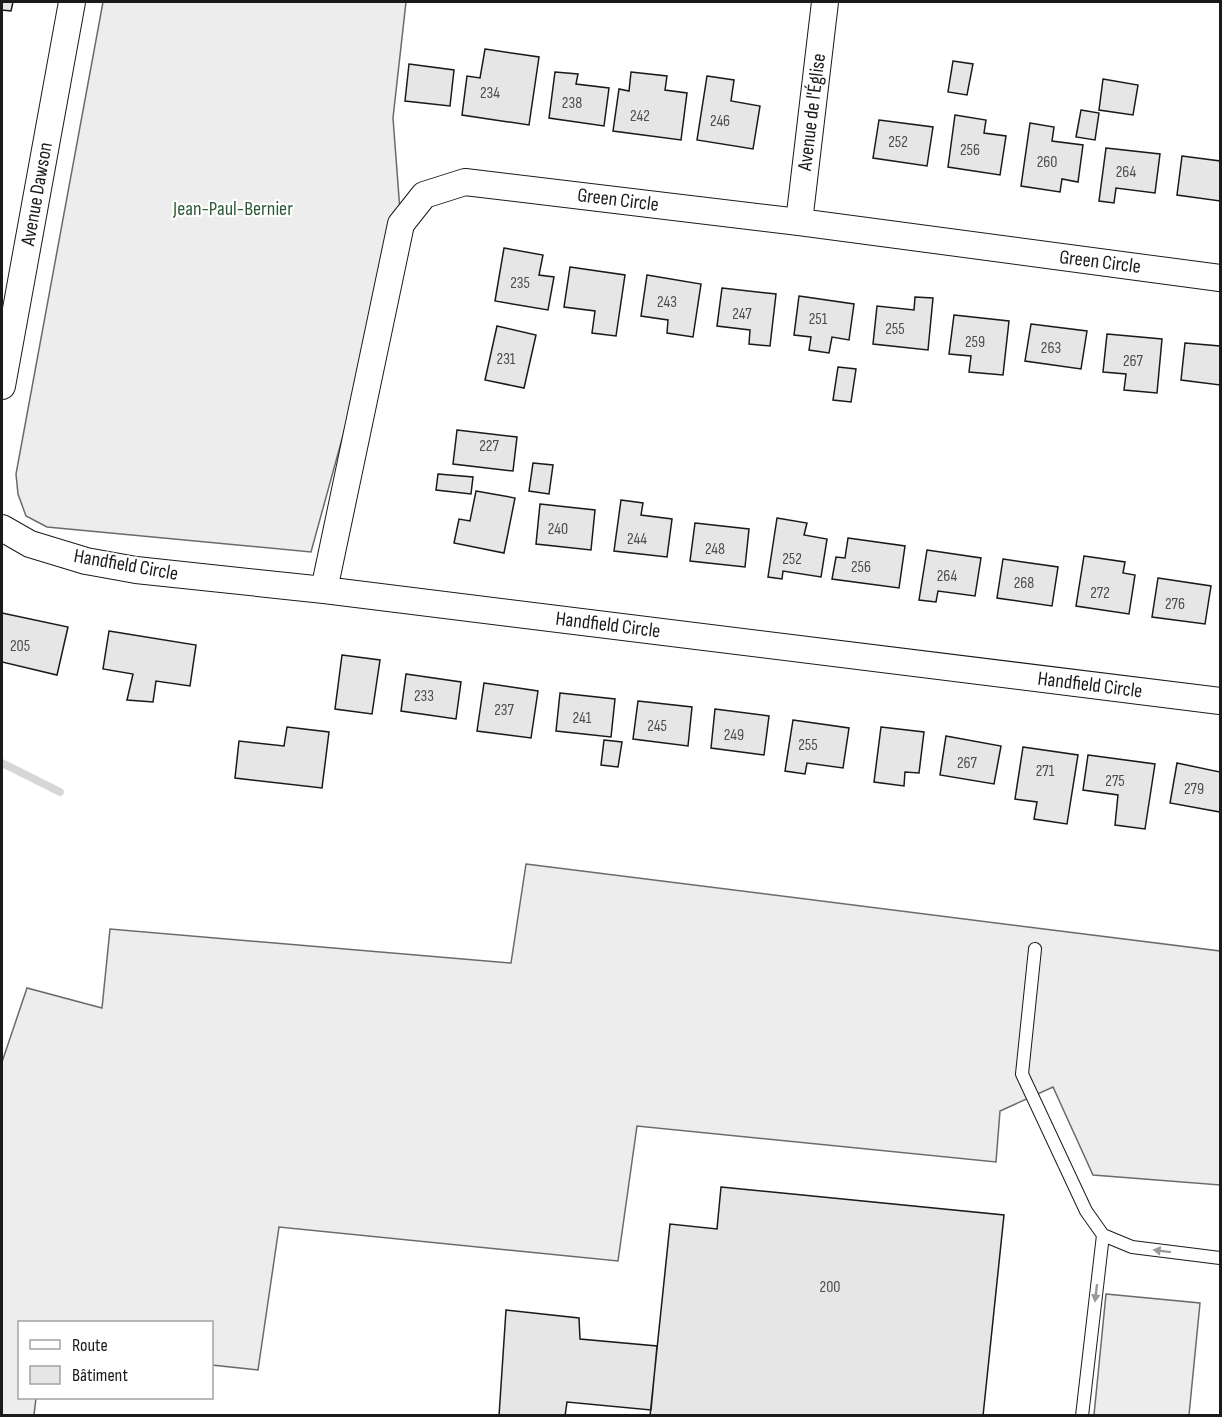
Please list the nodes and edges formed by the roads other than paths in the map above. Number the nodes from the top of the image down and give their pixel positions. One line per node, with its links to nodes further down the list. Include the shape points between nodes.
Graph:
1 (72, 2): 5 (street, Avenue Dawson)
2 (825, 2): 3 (street, Avenue de l'Église)
3 (799, 222): 4 (street, Green Circle); 7 (street, Green Circle, via 465,182 424,195 401,224)
4 (1221, 278)
5 (2, 387)
6 (2, 528): 7 (street, Handfield Circle, via 30,544 86,561)
7 (324, 590): 8 (street, Handfield Circle)
8 (1221, 701)
9 (1035, 949): 10 (lane, via 1023,1074 1086,1211)
10 (1103, 1235): 11 (lane, one-way to 10, via 1132,1247); 12 (lane, one-way to 12)
11 (1221, 1258)
12 (1082, 1416)

